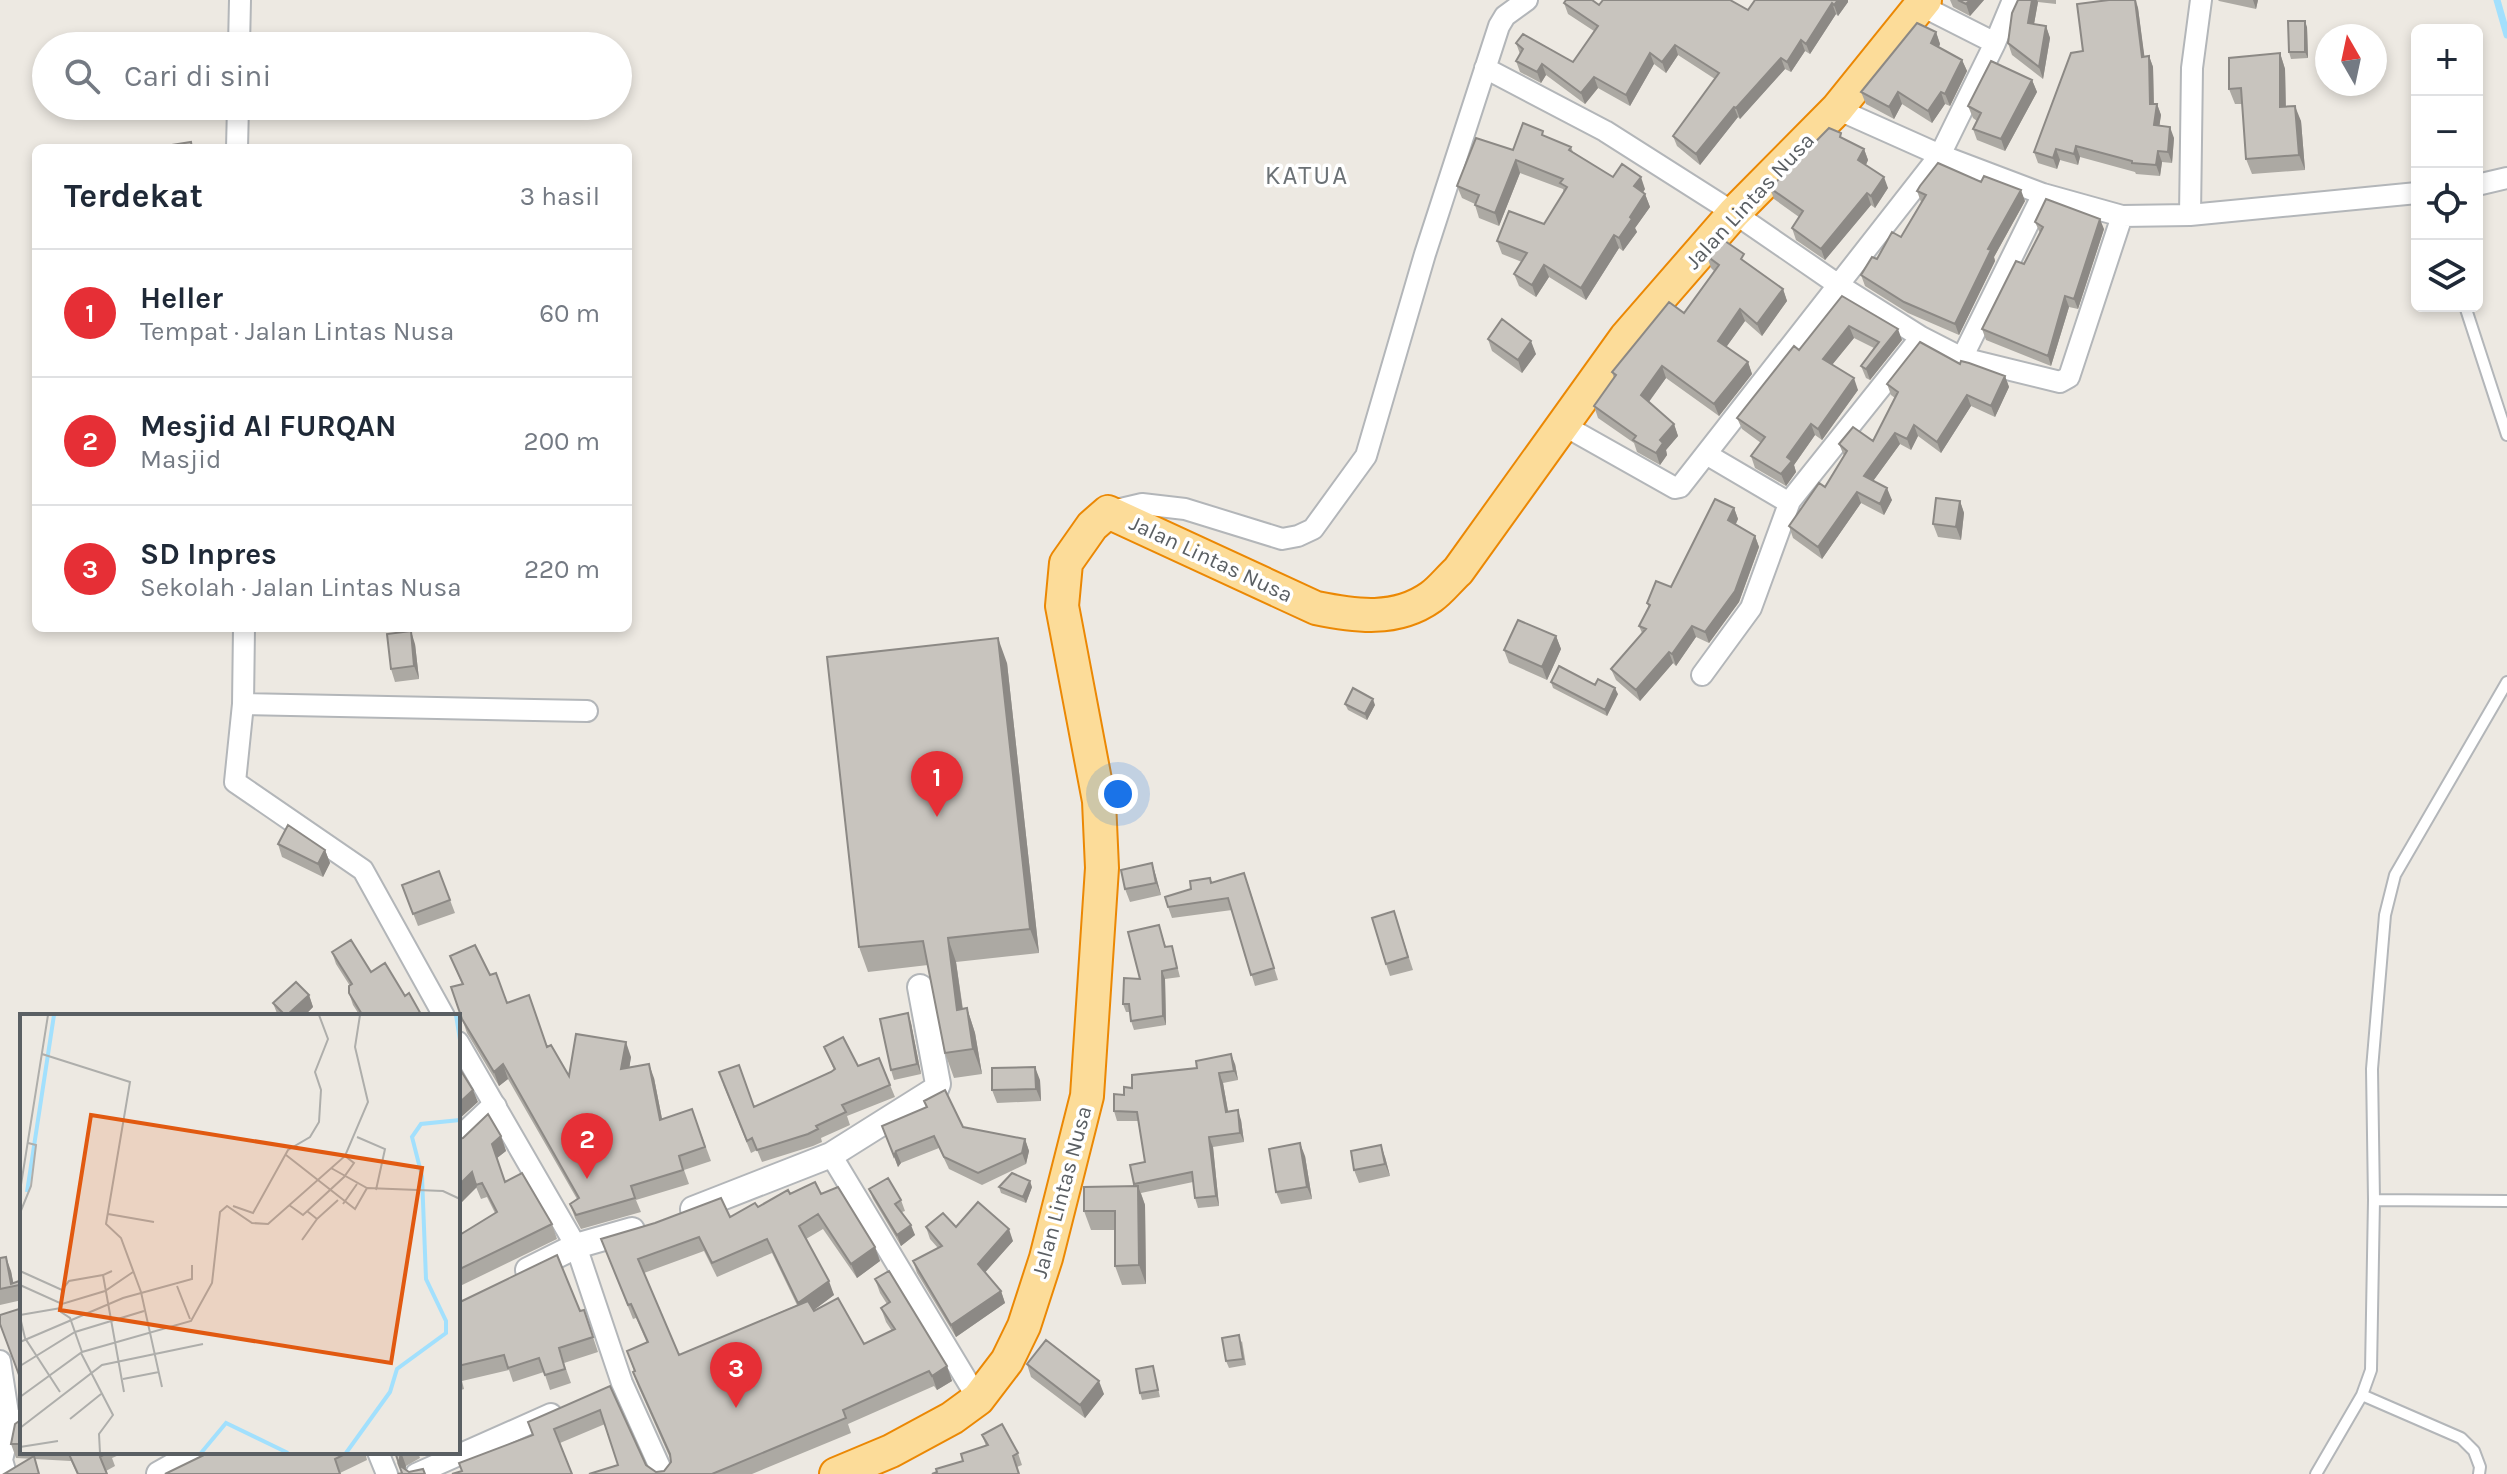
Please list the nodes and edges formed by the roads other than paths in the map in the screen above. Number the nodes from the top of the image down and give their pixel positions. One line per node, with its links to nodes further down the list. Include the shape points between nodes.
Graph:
1 (240, 0): 6 (street)
2 (1527, 0): 8 (street, via 1505,16)
3 (2013, 0): 7 (street)
4 (2201, 0): 18 (street, via 2192,68)
5 (1923, 3): 7 (street); 9 (highway, Jalan Lintas Nusa)
6 (239, 32)
7 (1995, 43): 12 (street)
8 (1485, 68): 17 (street, via 1605,131); 28 (street, via 1366,456 1313,529 1282,539 1185,509 1142,504)
9 (1837, 109): 12 (street); 17 (highway, Jalan Lintas Nusa)
10 (238, 120): 11 (street)
11 (237, 144)
12 (1940, 155): 15 (street); 20 (street)
13 (2507, 178): 14 (street)
14 (2483, 184)
15 (2043, 194): 19 (street); 23 (street)
16 (2411, 194): 18 (street)
17 (1734, 213): 20 (street); 24 (highway, Jalan Lintas Nusa, via 1626,337)
18 (2190, 215): 19 (street)
19 (2122, 216): 23 (street, via 2069,377 2060,382)
20 (1840, 286): 22 (street); 26 (street)
21 (2467, 312): 25 (lane)
22 (1921, 337): 23 (street); 27 (street)
23 (1962, 358)
24 (1565, 426): 26 (street, via 1675,488); 28 (highway, Jalan Lintas Nusa, via 1458,571 1431,597 1387,614 1368,617 1316,608)
25 (2507, 435)
26 (1706, 454): 27 (street)
27 (1790, 501): 30 (street, via 1751,608)
28 (1108, 512): 46 (highway, Jalan Lintas Nusa, via 1066,563 1062,606 1099,801 1102,868 1087,1096 1024,1326 1007,1361)
29 (244, 632): 32 (street)
30 (1702, 675)
31 (2507, 682): 40 (lane, via 2395,875 2385,915 2372,1069)
32 (243, 704): 33 (street); 35 (street, via 235,782 363,870)
33 (587, 711)
34 (920, 987): 39 (street, via 938,1087)
35 (443, 1014)
36 (460, 1046): 37 (street)
37 (494, 1107): 38 (street); 42 (street)
38 (460, 1139)
39 (831, 1155): 42 (street, via 662,1221); 46 (street)
40 (2374, 1200): 41 (lane); 45 (lane, via 2371,1370)
41 (2507, 1201)
42 (576, 1246): 43 (street); 55 (street, via 615,1386)
43 (510, 1278)
44 (0, 1361): 48 (street)
45 (2362, 1395): 57 (lane); 58 (lane, via 2461,1438 2474,1451)
46 (978, 1399): 56 (highway, Jalan Lintas Nusa, via 891,1451)
47 (567, 1407): 54 (street)
48 (11, 1424): 51 (street)
49 (194, 1454): 52 (street)
50 (379, 1454): 53 (street)
51 (3, 1465)
52 (159, 1474)
53 (387, 1474)
54 (416, 1474)
55 (663, 1474)
56 (836, 1474)
57 (2316, 1474)
58 (2479, 1474)

